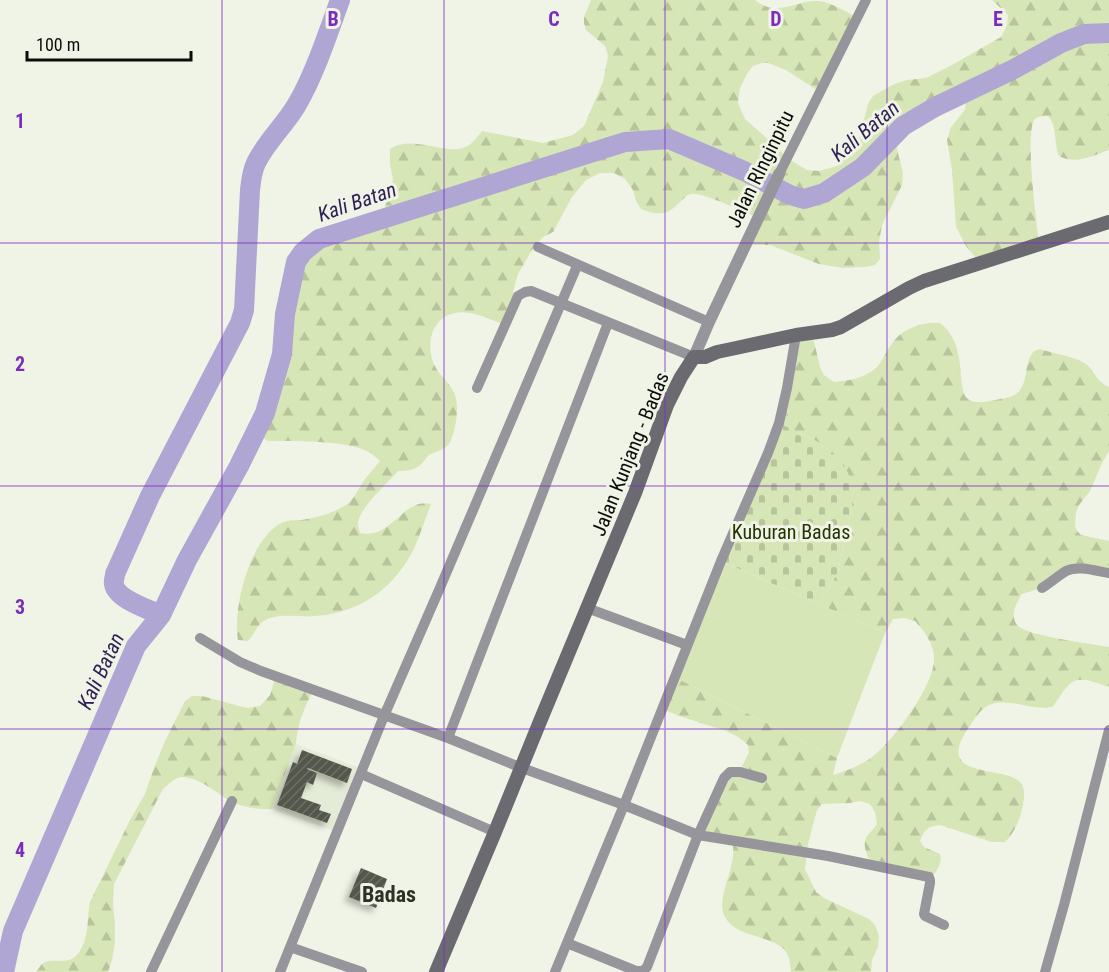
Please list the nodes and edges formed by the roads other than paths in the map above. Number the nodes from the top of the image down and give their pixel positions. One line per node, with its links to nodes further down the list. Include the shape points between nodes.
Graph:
1 (866, 0): 2 (street, Jalan RInginpitu)
2 (778, 174): 7 (street, Jalan RInginpitu)
3 (1109, 222): 9 (main road, Jalan Kunjang - Badas, via 924,281 841,327)
4 (538, 248): 5 (street)
5 (577, 266): 6 (street); 7 (street)
6 (561, 303): 8 (street); 11 (street, via 531,291 518,296); 17 (street)
7 (709, 322): 10 (street, Jalan RInginpitu)
8 (608, 323): 10 (street); 19 (street)
9 (796, 335): 10 (main road, Jalan Kunjang - Badas); 16 (street, via 779,423)
10 (694, 357): 14 (main road, Jalan Kunjang - Badas, via 667,405)
11 (477, 388)
12 (1109, 573): 13 (street, via 1072,569)
13 (1042, 588)
14 (587, 608): 16 (street); 20 (main road, Jalan Kunjang - Badas)
15 (200, 638): 17 (street, via 240,662)
16 (687, 645): 24 (street)
17 (384, 716): 19 (street); 21 (street)
18 (1109, 730): 35 (street)
19 (448, 738): 20 (street)
20 (522, 768): 24 (street); 25 (main road, Jalan Kunjang - Badas)
21 (361, 774): 25 (street); 29 (street)
22 (762, 778): 26 (street, via 730,772)
23 (232, 801): 30 (street)
24 (624, 805): 26 (street); 28 (street)
25 (495, 832): 33 (main road, Jalan Kunjang - Badas)
26 (698, 836): 27 (street, via 828,856 929,877 924,914); 28 (street, via 643,971)
27 (944, 925)
28 (567, 943): 34 (street)
29 (290, 947): 31 (street); 32 (street)
30 (151, 972)
31 (280, 972)
32 (362, 972)
33 (436, 972)
34 (555, 972)
35 (1045, 972)

